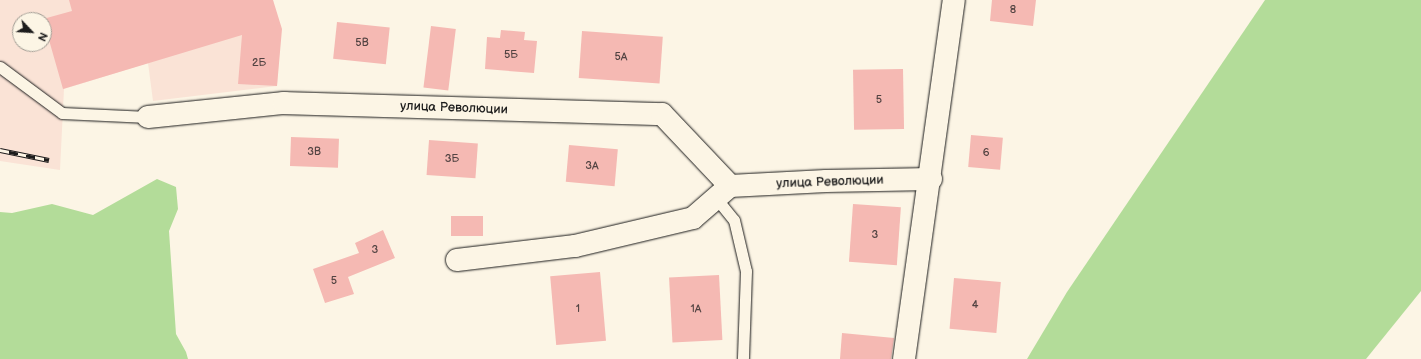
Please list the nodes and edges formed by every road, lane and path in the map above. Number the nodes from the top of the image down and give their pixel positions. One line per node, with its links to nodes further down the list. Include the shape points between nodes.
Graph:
1 (954, 0): 4 (street)
2 (0, 67): 3 (lane, via 62,113)
3 (148, 117): 5 (street, улица Революции, via 284,103 662,114)
4 (931, 179): 5 (street, улица Революции, via 826,181); 8 (street)
5 (723, 192): 6 (street, via 693,218 686,220 576,246); 7 (lane, via 734,220 746,271)
6 (457, 260)
7 (743, 359)
8 (904, 359)

